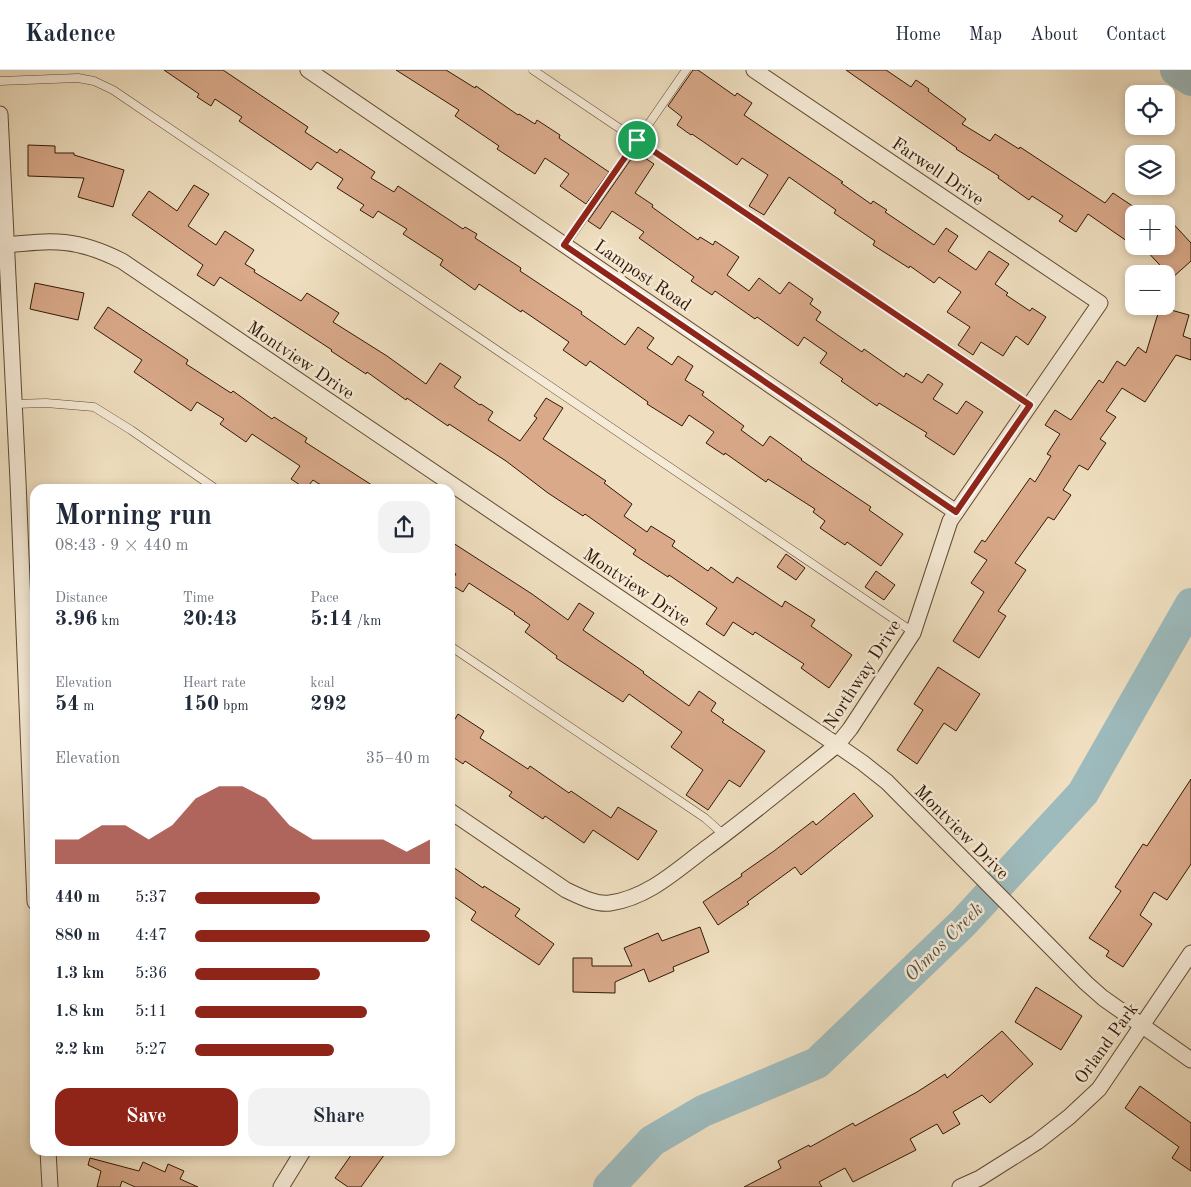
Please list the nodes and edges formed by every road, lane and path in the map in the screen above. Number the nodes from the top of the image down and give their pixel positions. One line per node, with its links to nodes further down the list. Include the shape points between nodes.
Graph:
1 (308, 70): 9 (street, Lampost Road)
2 (533, 70): 7 (lane)
3 (686, 70): 7 (lane)
4 (754, 70): 10 (street, Farwell Drive)
5 (0, 81): 18 (lane, via 78,78 94,80 113,90)
6 (0, 114): 8 (street)
7 (637, 140): 9 (lane); 12 (lane)
8 (5, 245): 11 (street); 14 (street, Montview Drive, via 74,242 122,261)
9 (564, 245): 16 (street, Lampost Road)
10 (1100, 303): 12 (street, Northway Drive)
11 (14, 404): 13 (lane, via 94,407); 17 (street)
12 (1030, 405): 16 (street, Northway Drive)
13 (209, 484)
14 (451, 484)
15 (455, 486): 21 (street, Montview Drive)
16 (956, 512): 18 (street, Northway Drive, via 950,521)
17 (28, 579): 20 (street)
18 (913, 632): 21 (street, Northway Drive)
19 (455, 649): 23 (lane, via 705,818)
20 (30, 671)
21 (837, 745): 23 (street, Northway Drive); 25 (street, Montview Drive, via 887,782 1097,993)
22 (455, 814): 23 (street, Northway Drive, via 566,890 607,904 630,899 652,888)
23 (724, 835)
24 (1191, 953): 25 (street, Orland Park)
25 (1142, 1026): 26 (street, Montview Drive); 29 (street, Orland Park, via 1099,1089 1038,1142)
26 (1191, 1060)
27 (48, 1156): 30 (street)
28 (301, 1156): 31 (street)
29 (983, 1182): 32 (street, Orland Park)
30 (50, 1187)
31 (281, 1187)
32 (960, 1187)

